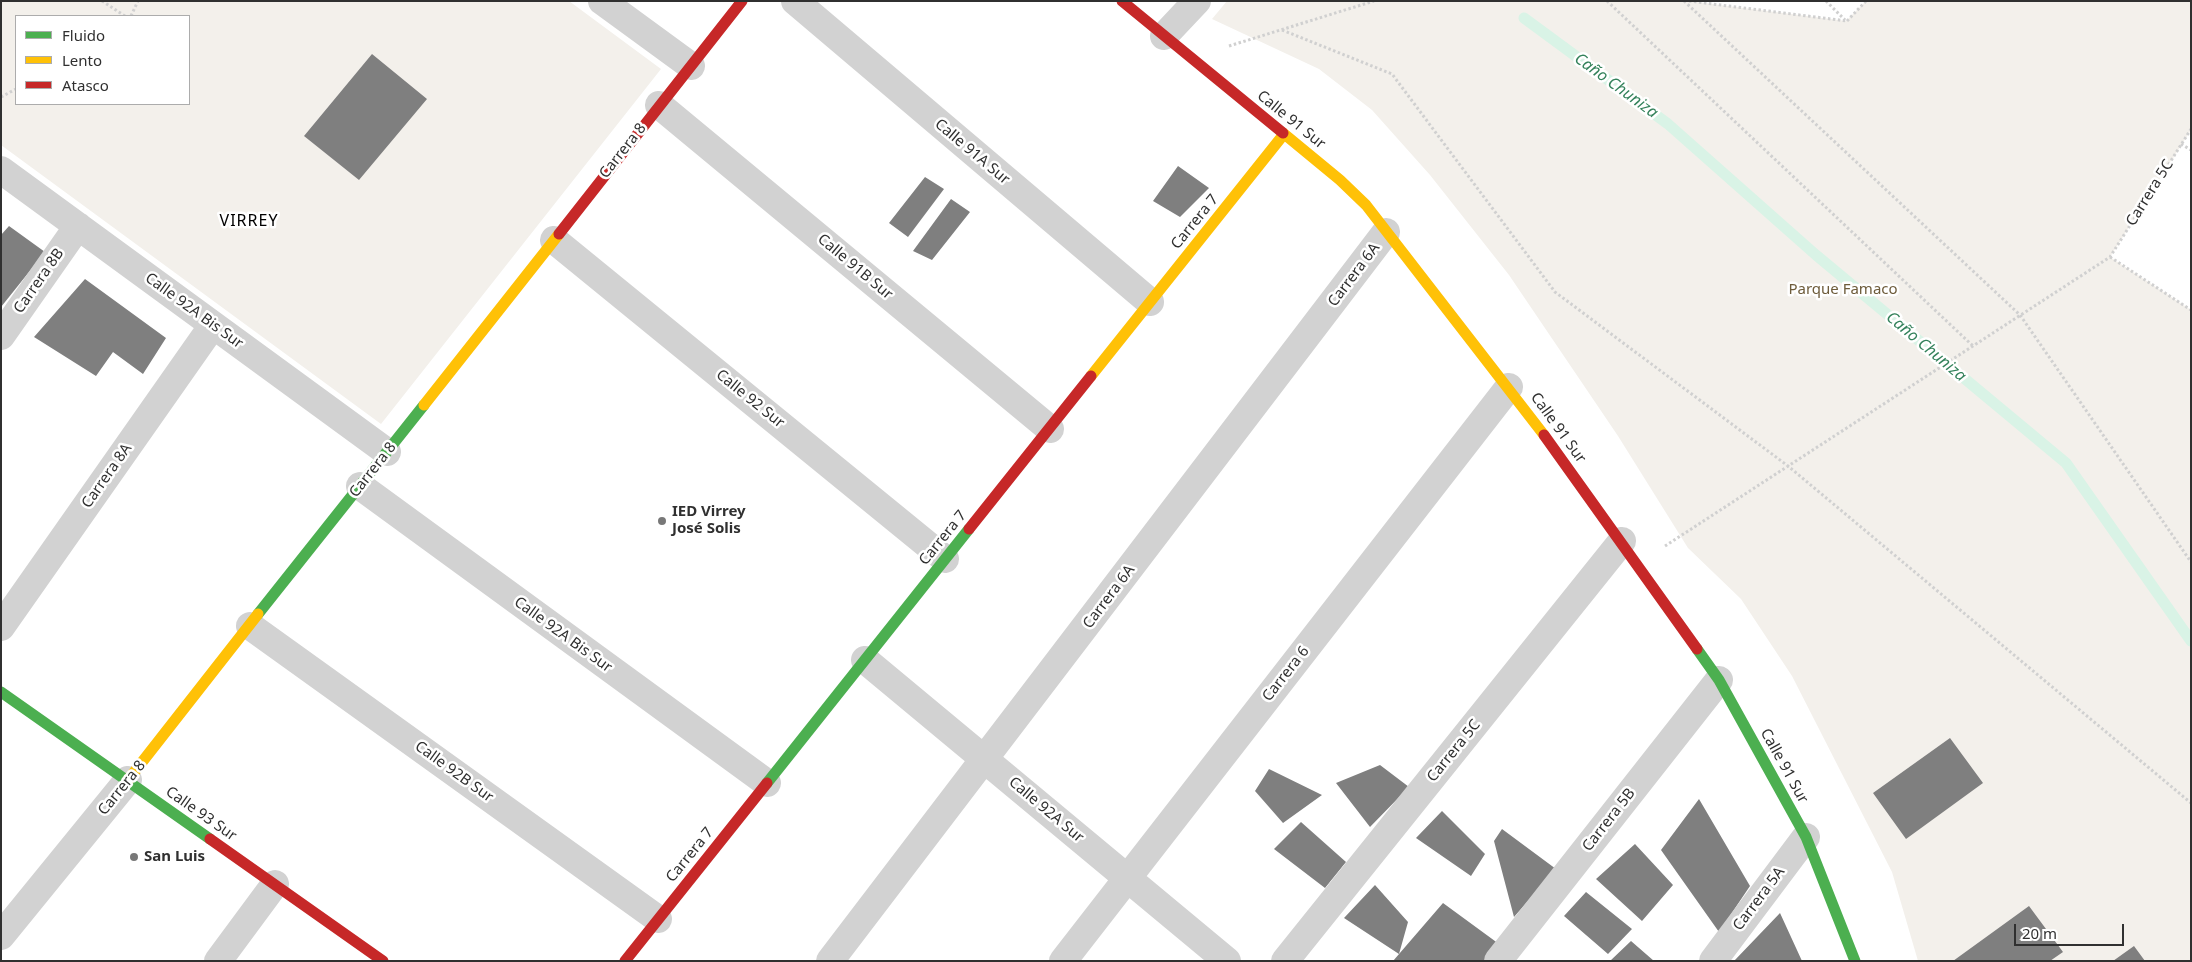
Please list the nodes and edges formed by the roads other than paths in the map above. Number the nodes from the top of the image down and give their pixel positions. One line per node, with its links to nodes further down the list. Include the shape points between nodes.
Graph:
1 (602, 1): 7 (street)
2 (742, 1): 7 (street, Carrera 8)
3 (795, 1): 14 (street, Calle 91A Sur)
4 (1122, 1): 6 (street, Calle 91 Sur)
5 (1197, 1): 6 (street)
6 (1164, 36): 9 (street, Calle 91 Sur)
7 (691, 66): 8 (street, Carrera 8)
8 (660, 106): 13 (street, Carrera 8); 18 (street, Calle 91B Sur)
9 (1284, 134): 12 (street, Calle 91 Sur, via 1340,180); 14 (street, Carrera 7)
10 (1, 170): 11 (street, Calle 92A Bis Sur)
11 (78, 226): 15 (street, Calle 92A Bis Sur); 16 (street, Carrera 8B)
12 (1386, 232): 17 (street, Calle 91 Sur); 28 (street, Carrera 6A)
13 (554, 240): 19 (street, Carrera 8); 22 (street, Calle 92 Sur)
14 (1150, 302): 18 (street, Carrera 7)
15 (213, 325): 19 (street, Calle 92A Bis Sur); 24 (street, Carrera 8A)
16 (1, 336)
17 (1509, 387): 21 (street, Calle 91 Sur); 32 (street, Carrera 6)
18 (1050, 429): 22 (street, Carrera 7)
19 (386, 452): 20 (street, Carrera 8)
20 (360, 486): 23 (street, Carrera 8); 30 (street, Calle 92A Bis Sur)
21 (1622, 541): 26 (street, Calle 91 Sur); 42 (street, Carrera 5C)
22 (945, 559): 25 (street, Carrera 7)
23 (250, 626): 29 (street, Carrera 8); 34 (street, Calle 92B Sur)
24 (1, 627)
25 (865, 660): 28 (street, Calle 92A Sur); 30 (street, Carrera 7)
26 (1719, 680): 31 (street, Calle 91 Sur); 43 (street, Carrera 5B)
27 (1, 692): 29 (street, Calle 93 Sur)
28 (985, 759): 32 (street, Calle 92A Sur); 39 (street, Carrera 6A)
29 (128, 780): 33 (street, Calle 93 Sur); 35 (street, Carrera 8)
30 (766, 784): 34 (street, Carrera 7)
31 (1806, 837): 44 (street, Carrera 5A); 45 (street, Calle 91 Sur)
32 (1128, 878): 40 (street, Carrera 6); 41 (street, Calle 92A Sur)
33 (275, 884): 36 (street); 37 (street, Calle 93 Sur)
34 (658, 919): 38 (street, Carrera 7)
35 (1, 936)
36 (218, 961)
37 (383, 961)
38 (625, 961)
39 (830, 961)
40 (1063, 961)
41 (1227, 961)
42 (1285, 961)
43 (1498, 961)
44 (1713, 961)
45 (1855, 961)

